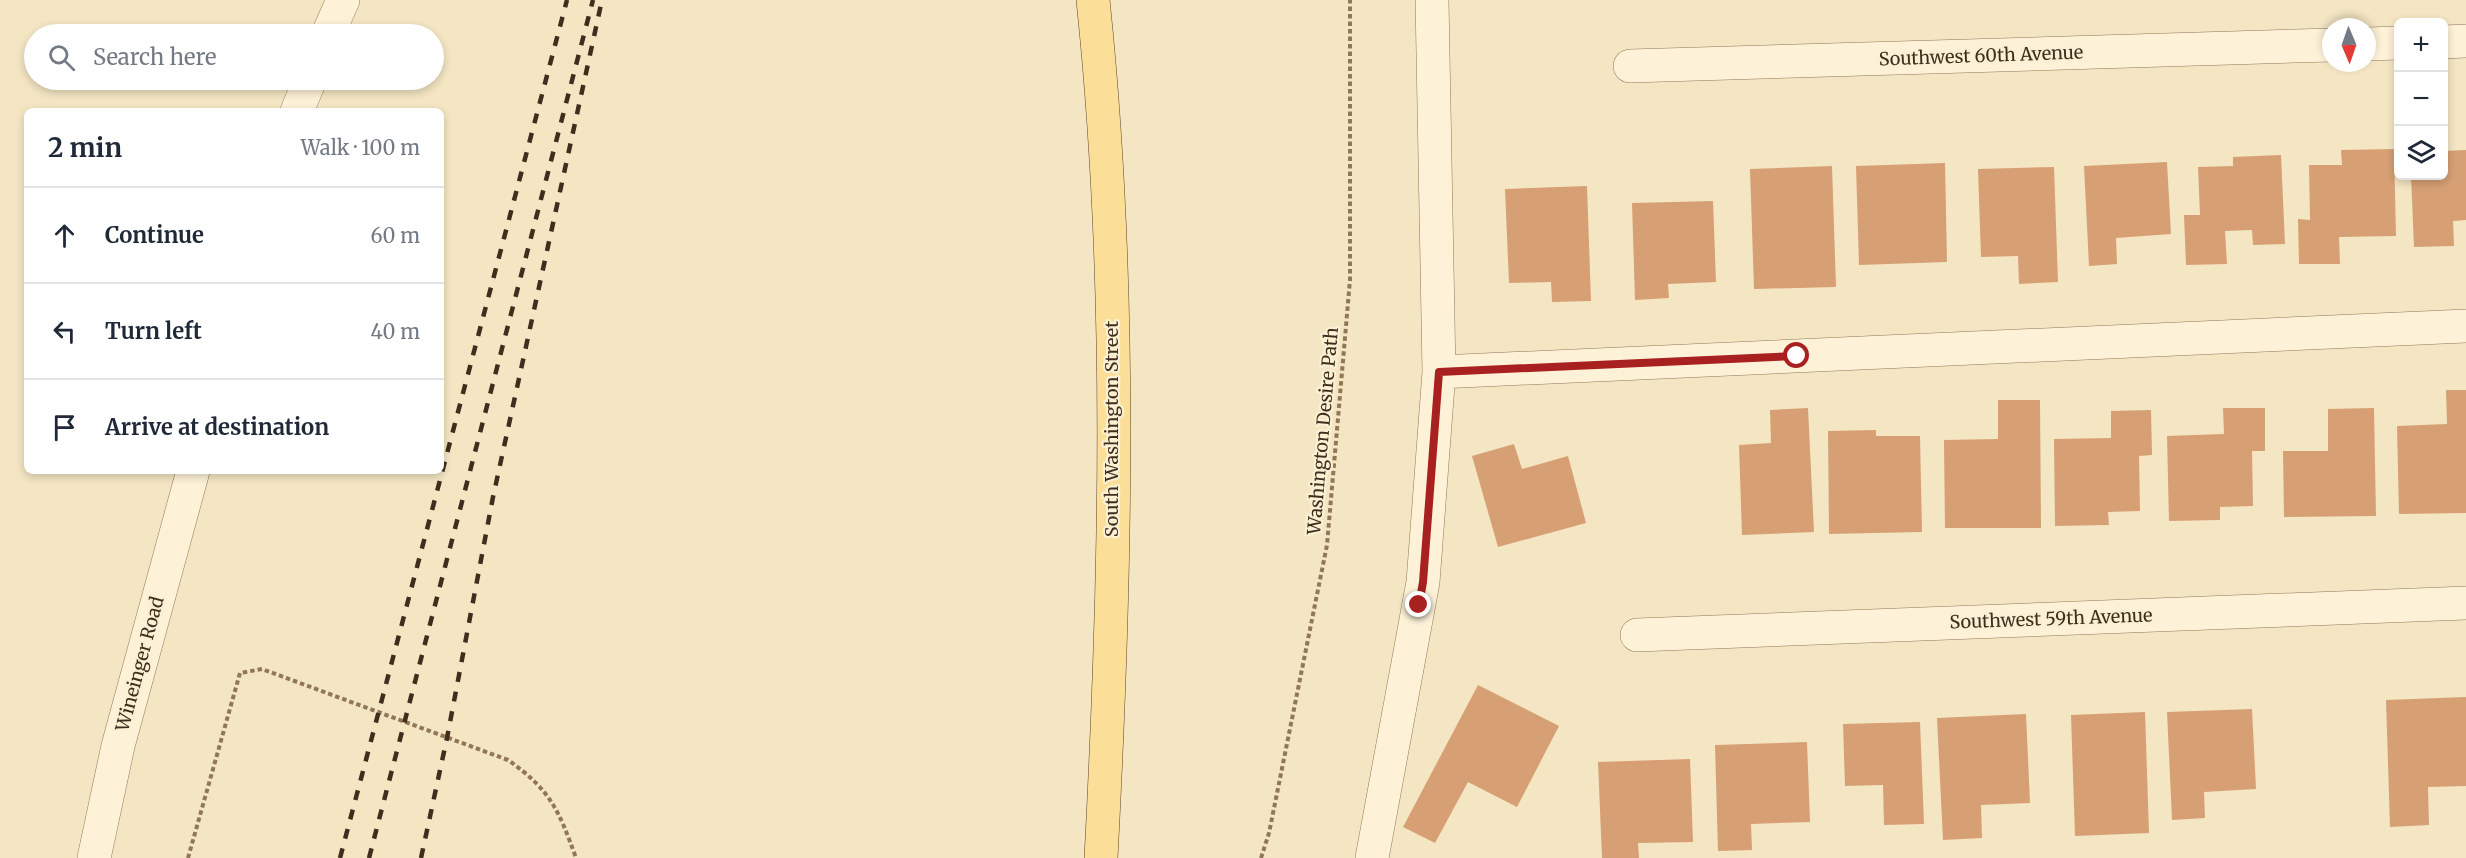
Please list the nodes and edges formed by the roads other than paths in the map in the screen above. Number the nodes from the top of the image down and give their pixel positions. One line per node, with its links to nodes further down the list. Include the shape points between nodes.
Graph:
1 (343, 0): 4 (street)
2 (1093, 0): 19 (main road, South Washington Street, via 1100,67 1114,369 1112,608)
3 (1432, 0): 14 (street)
4 (332, 24)
5 (2466, 41): 6 (street)
6 (2448, 42)
7 (2376, 44): 8 (street)
8 (2394, 44)
9 (2322, 45): 10 (street, Southwest 60th Avenue)
10 (1630, 66)
11 (306, 90): 12 (street)
12 (298, 108)
13 (2466, 326): 14 (street)
14 (1439, 372): 20 (street, via 1423,582)
15 (192, 474): 18 (street, Wineinger Road, via 118,746)
16 (2466, 603): 17 (street, Southwest 59th Avenue)
17 (1637, 635)
18 (94, 858)
19 (1101, 858)
20 (1372, 858)

